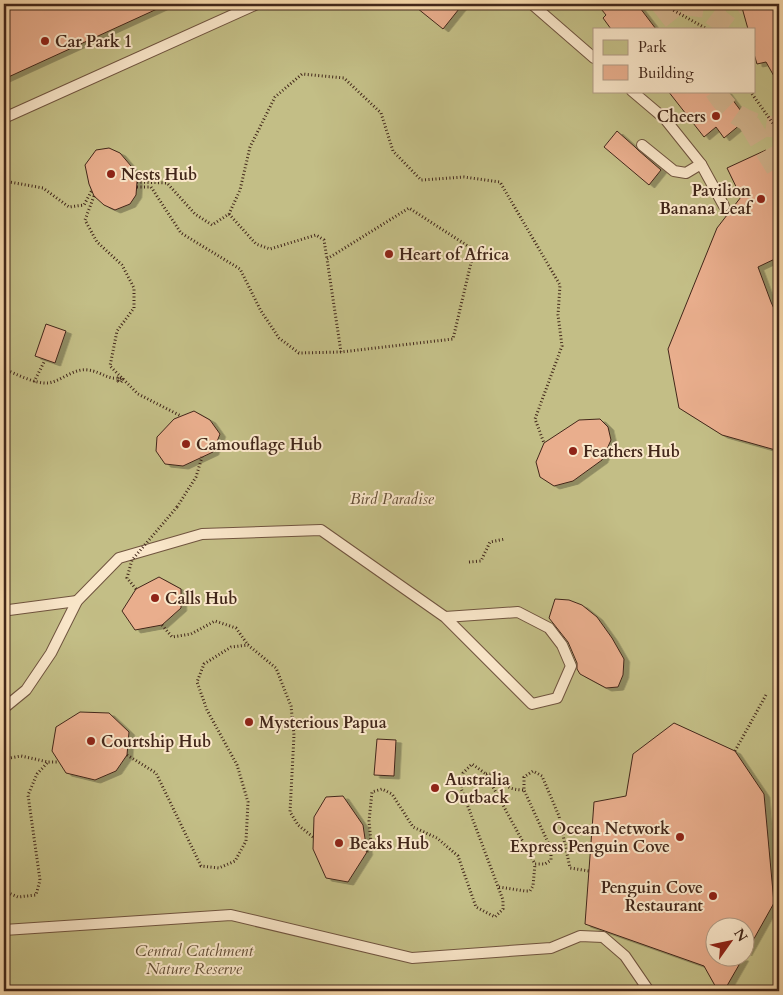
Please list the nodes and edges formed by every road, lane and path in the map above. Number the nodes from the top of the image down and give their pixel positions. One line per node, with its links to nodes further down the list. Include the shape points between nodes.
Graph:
1 (257, 4): 9 (lane)
2 (532, 4): 3 (lane); 6 (lane)
3 (551, 4)
4 (665, 4): 5 (path)
5 (705, 28)
6 (593, 57)
7 (633, 92): 12 (lane, via 665,119)
8 (751, 92): 10 (path)
9 (4, 118)
10 (779, 132)
11 (642, 145): 12 (lane, via 674,171 686,173)
12 (701, 164): 18 (lane)
13 (4, 181): 16 (path, via 43,188 69,207 84,205)
14 (137, 182): 19 (path, via 167,183 195,214 212,224)
15 (137, 187): 21 (path, via 151,187 181,233 240,269 279,338 299,353)
16 (92, 190)
17 (94, 196): 24 (path, via 85,220 97,242 122,265 134,288 134,308 117,331 110,366)
18 (724, 206)
19 (229, 214): 20 (path, via 256,244 270,249 316,235 324,240); 27 (path, via 240,190 250,147 275,97 302,74 344,78 381,113 393,151 421,180 464,177 500,182 560,285 558,315 562,346 535,419)
20 (327, 259): 21 (path); 21 (path, via 409,208 474,250 452,339)
21 (341, 352)
22 (45, 360): 25 (path)
23 (4, 369): 25 (path)
24 (121, 377): 25 (path, via 112,379 98,372 78,370 49,383); 26 (path, via 138,394)
25 (34, 382)
26 (181, 416)
27 (544, 443)
28 (202, 457): 31 (path, bridge, via 196,477 177,507 132,560 127,578)
29 (505, 539): 30 (path, via 490,542 481,561)
30 (469, 562)
31 (136, 589)
32 (77, 601): 33 (lane); 34 (lane, via 119,558 156,547 202,534 321,530); 38 (lane, via 51,653 26,690)
33 (4, 609)
34 (445, 617): 34 (lane, via 518,612 549,628 562,645 570,666 558,698 532,704)
35 (162, 625): 36 (path, via 172,637 191,634 215,621 236,628)
36 (248, 645): 40 (path, via 231,647 204,664 197,682 207,710 237,765 248,802 246,841 235,861 219,868 201,866 156,773); 46 (path, via 276,668 290,706 294,736 290,812 298,825)
37 (766, 695): 39 (path)
38 (4, 708)
39 (735, 751)
40 (127, 755)
41 (4, 759): 42 (path, via 21,756)
42 (48, 762): 43 (path); 51 (path, via 37,774 28,795 40,880 36,894 18,897)
43 (59, 762)
44 (486, 774): 45 (path, via 495,774 514,790); 48 (path); 50 (path, via 472,764 463,773 461,788)
45 (524, 790): 48 (path, via 551,849 551,860); 49 (path, via 524,777 533,771 542,776 559,816 570,868)
46 (313, 837)
47 (367, 852): 50 (path, via 371,842 372,792 382,789 392,794 413,827 437,838 458,856 476,907 495,917 503,909)
48 (535, 864): 50 (path, via 530,890)
49 (588, 871)
50 (499, 887)
51 (4, 891)
52 (4, 930): 53 (lane, via 231,914 412,958 551,948 580,936 603,937 625,956)
53 (648, 991)

